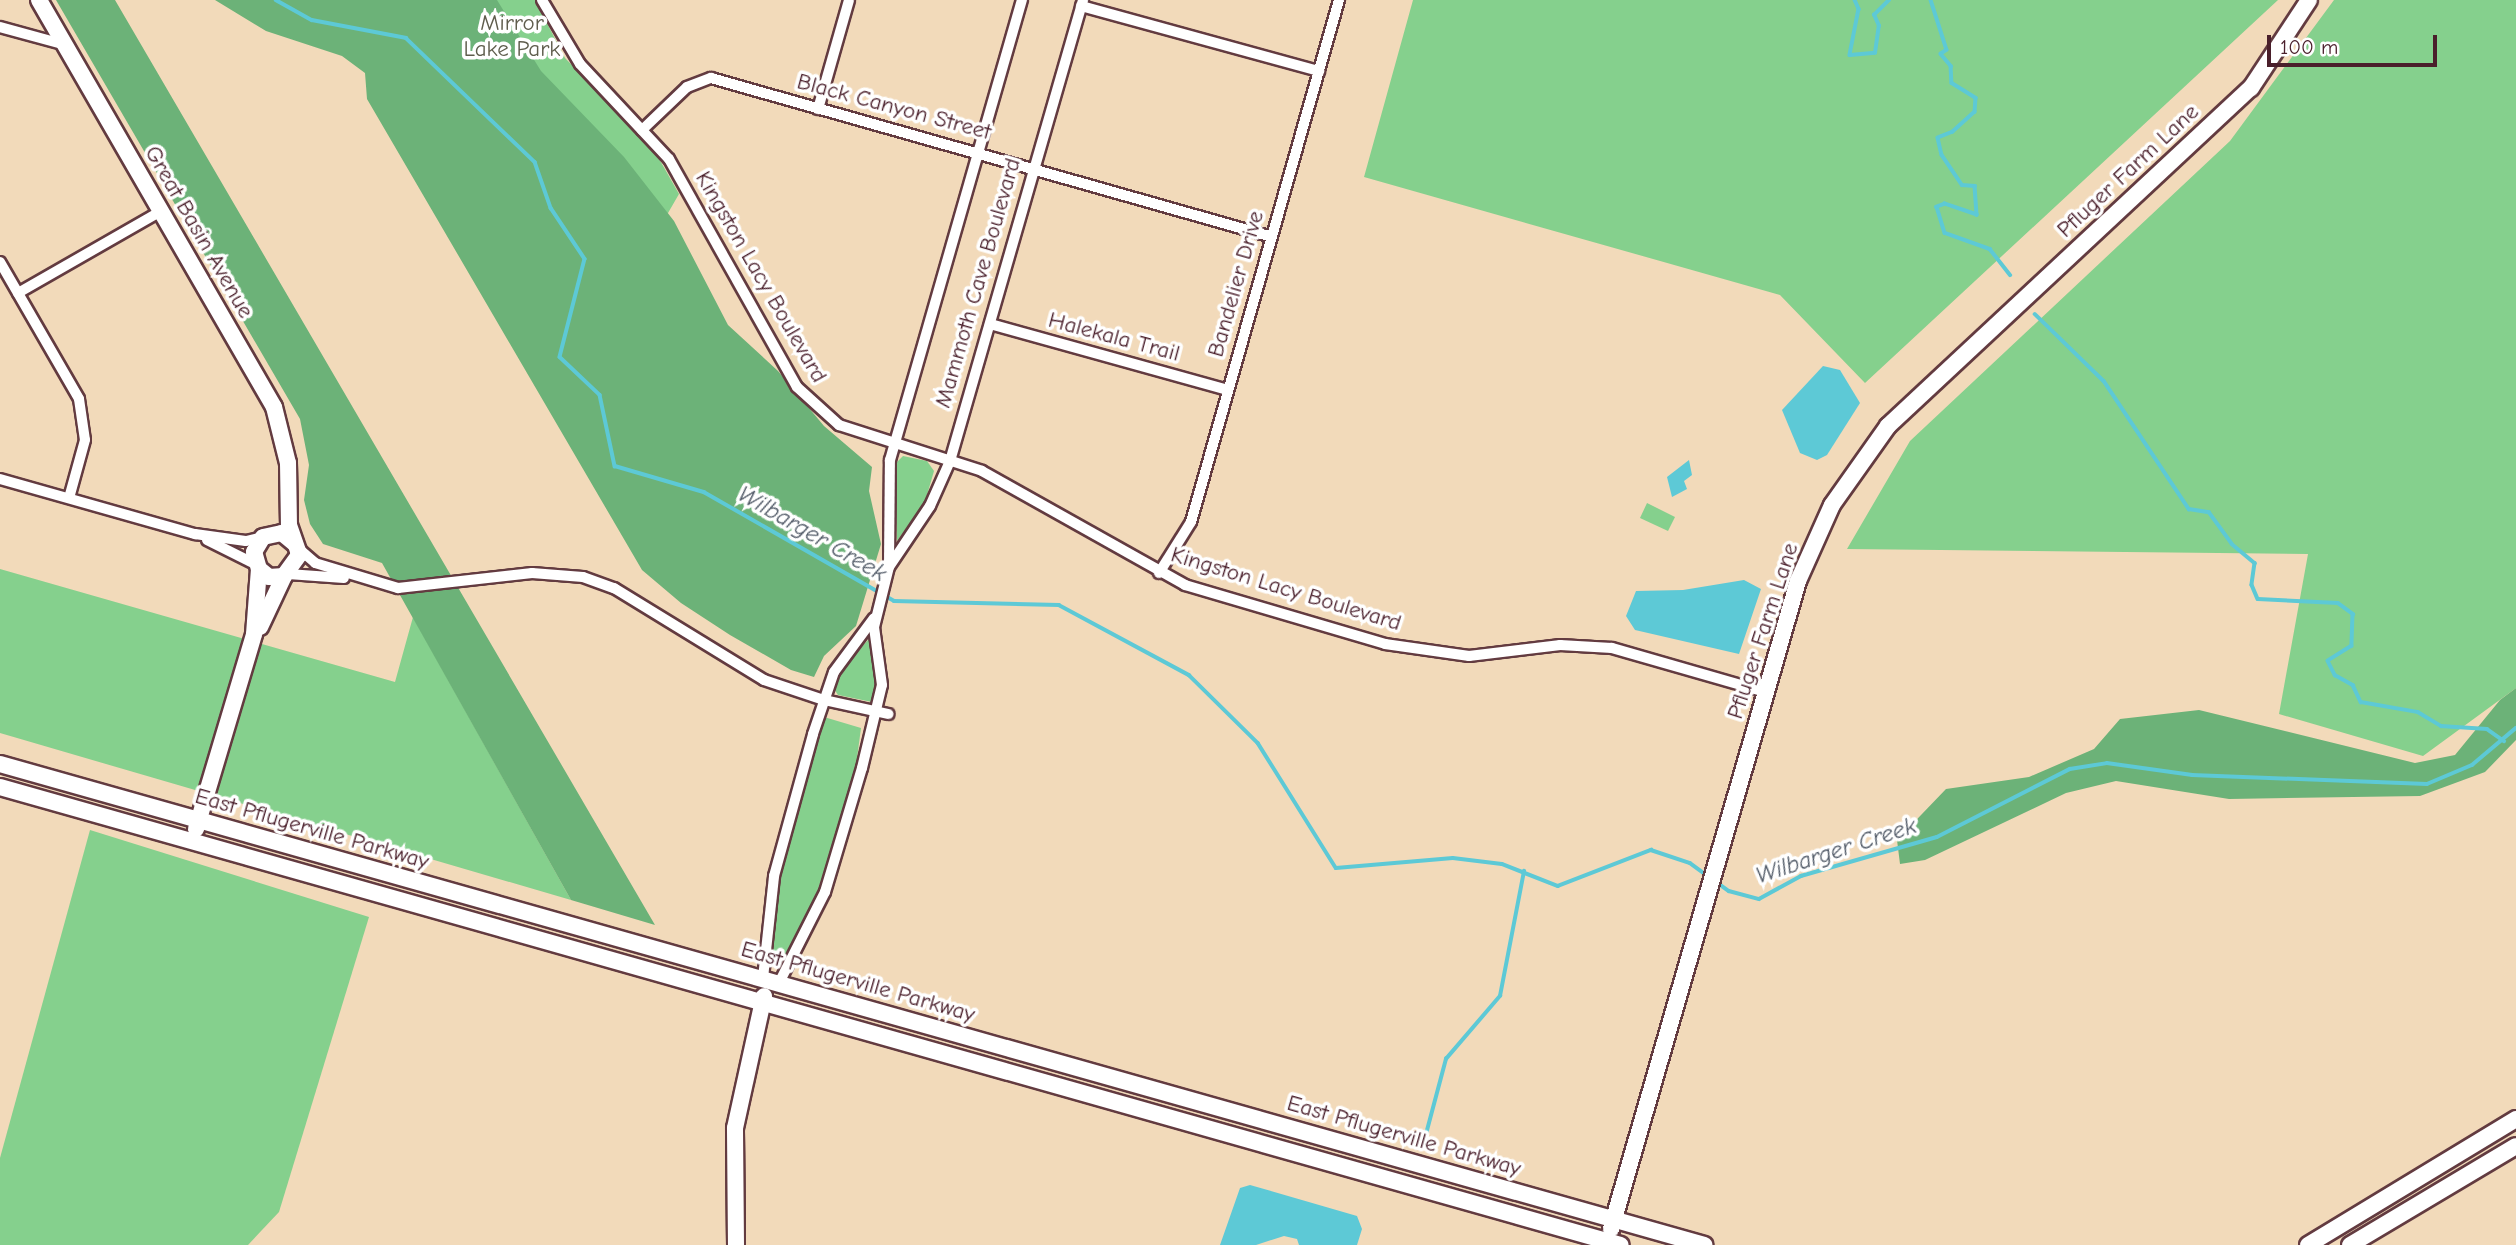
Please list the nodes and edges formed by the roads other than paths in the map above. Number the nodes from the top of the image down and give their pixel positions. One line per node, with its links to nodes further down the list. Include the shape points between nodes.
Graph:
1 (39, 0): 9 (main road, Great Basin Avenue)
2 (542, 0): 12 (street, Kingston Lacy Boulevard, via 580,64)
3 (849, 0): 11 (street)
4 (1021, 0): 13 (street, Mammoth Cave Boulevard)
5 (1339, 0): 10 (street, Bandelier Drive)
6 (2309, 0): 36 (main road, Pfluger Farm Lane, via 2250,88 1888,426 1832,505 1819,533 1798,581)
7 (1082, 3): 10 (street); 14 (street, Mammoth Cave Boulevard)
8 (0, 27): 9 (street)
9 (66, 45): 15 (main road, Great Basin Avenue)
10 (1319, 71): 16 (street, Bandelier Drive)
11 (818, 109): 12 (street, Black Canyon Street, via 705,78 687,87); 13 (street, Black Canyon Street)
12 (642, 130): 21 (street, Kingston Lacy Boulevard, via 678,173 804,395 838,425)
13 (978, 152): 14 (street, Black Canyon Street); 21 (street, Mammoth Cave Boulevard)
14 (1034, 171): 16 (street, Black Canyon Street); 19 (street, Mammoth Cave Boulevard)
15 (161, 211): 18 (street); 24 (main road, Great Basin Avenue, via 274,407 288,463)
16 (1272, 237): 20 (street, Bandelier Drive)
17 (0, 262): 18 (street)
18 (18, 293): 25 (street, via 79,399 85,440)
19 (990, 324): 20 (street, Halekala Trail); 22 (street, Mammoth Cave Boulevard)
20 (1228, 390): 31 (street, Bandelier Drive, via 1191,522)
21 (895, 443): 22 (street, Kingston Lacy Boulevard); 30 (street, Mammoth Cave Boulevard, via 887,483)
22 (950, 461): 30 (street, Mammoth Cave Boulevard, via 930,506); 31 (street, Kingston Lacy Boulevard, via 994,478)
23 (0, 478): 25 (street)
24 (289, 496): 27 (main road, Great Basin Avenue, via 281,521); 28 (main road, Great Basin Avenue)
25 (69, 498): 26 (street)
26 (195, 534): 27 (street, via 246,541); 29 (street)
27 (266, 536): 28 (main road, via 286,534); 29 (main road, via 255,548)
28 (296, 545): 32 (main road, via 297,563); 33 (street, via 315,563)
29 (258, 567): 32 (main road, via 269,577); 35 (main road)
30 (889, 567): 34 (street, Mammoth Cave Boulevard)
31 (1159, 573): 36 (street, Kingston Lacy Boulevard, via 1243,603 1430,654 1469,656 1560,645 1612,648)
32 (286, 575): 33 (street, via 313,573); 35 (main road)
33 (385, 584): 37 (street, via 437,586 532,573 583,577 631,598 757,676)
34 (876, 615): 37 (street, Mammoth Cave Boulevard, via 834,672); 38 (street, Mammoth Cave Boulevard, via 882,678)
35 (254, 634): 42 (main road)
36 (1765, 692): 50 (main road, Pfluger Farm Lane)
37 (824, 701): 38 (street); 44 (street, Mammoth Cave Boulevard, via 778,855)
38 (874, 711): 39 (street); 44 (street, Mammoth Cave Boulevard, via 825,892)
39 (888, 714)
40 (0, 764): 42 (main road, East Pflugerville Parkway)
41 (0, 787): 43 (main road, East Pflugerville Parkway)
42 (198, 821): 43 (main road); 44 (main road, East Pflugerville Parkway)
43 (192, 842): 45 (main road, East Pflugerville Parkway)
44 (771, 980): 45 (main road, Mammoth Cave Boulevard); 46 (main road, East Pflugerville Parkway)
45 (765, 1004): 48 (main road, East Pflugerville Parkway); 52 (main road, via 735,1128)
46 (1197, 1101): 48 (street); 50 (main road, East Pflugerville Parkway)
47 (2516, 1119): 54 (main road)
48 (1191, 1124): 51 (main road, East Pflugerville Parkway)
49 (2516, 1146): 55 (main road)
50 (1613, 1219): 51 (main road, Pfluger Farm Lane); 53 (main road, East Pflugerville Parkway)
51 (1614, 1243)
52 (736, 1245)
53 (1704, 1245)
54 (2308, 1245)
55 (2350, 1245)

